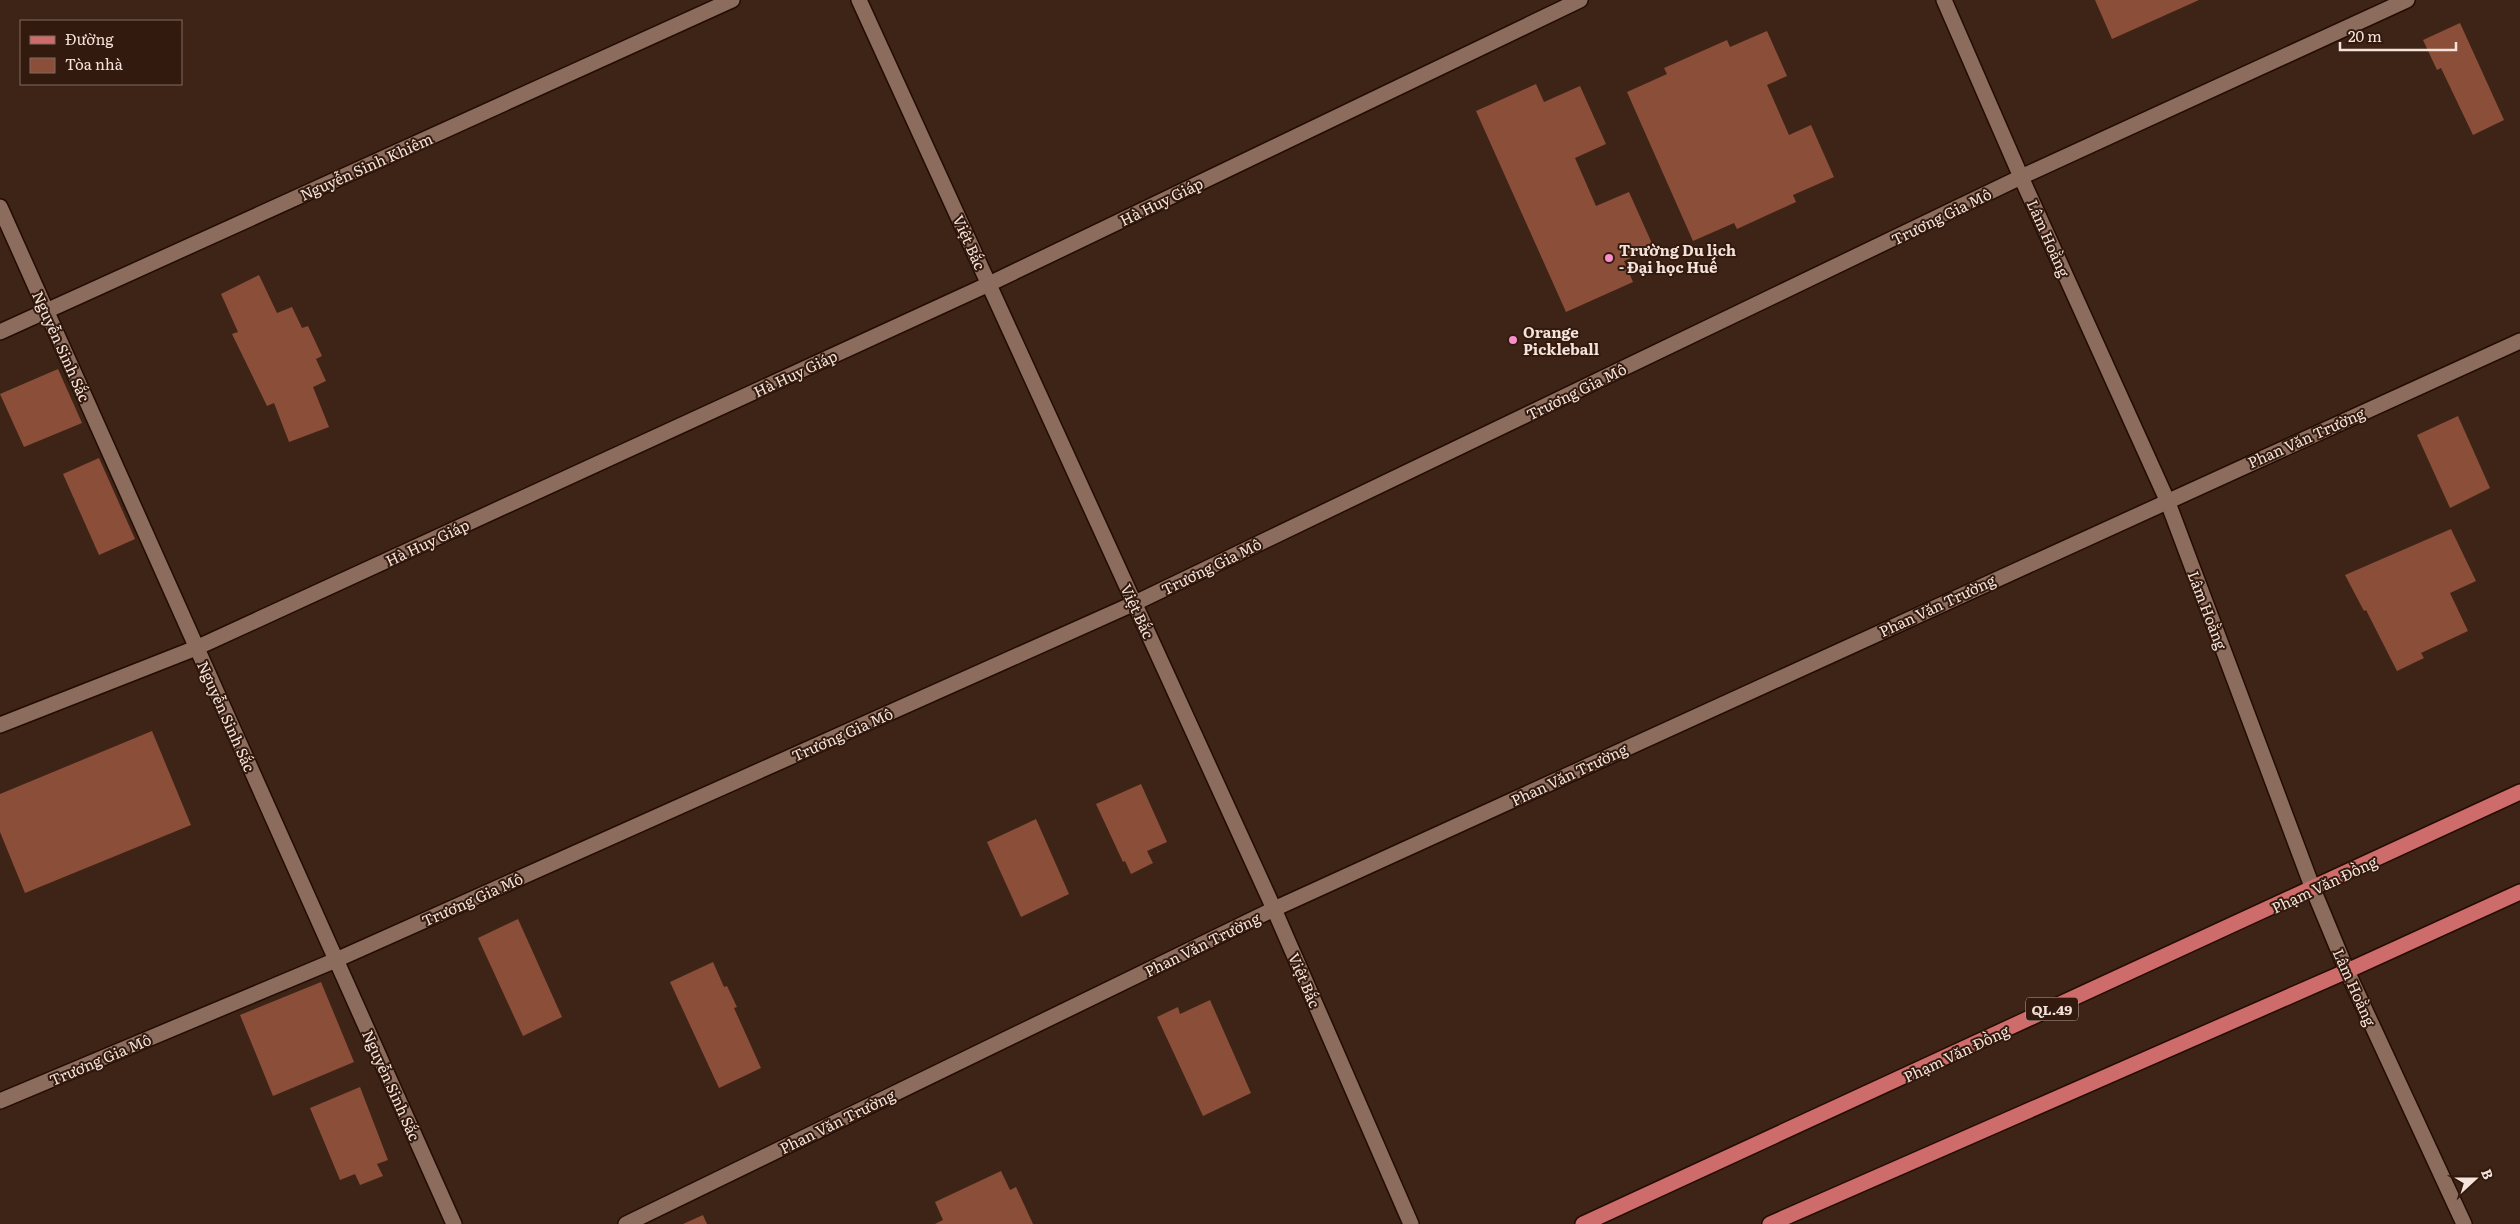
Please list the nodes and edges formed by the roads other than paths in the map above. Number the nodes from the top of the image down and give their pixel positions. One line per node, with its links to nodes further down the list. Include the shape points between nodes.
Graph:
1 (732, 0): 9 (street, Nguyễn Sinh Khiêm)
2 (860, 0): 8 (street, Việt Bắc)
3 (1580, 0): 8 (street, Hà Huy Giáp)
4 (1944, 0): 6 (street, Lâm Hoằng)
5 (2407, 0): 6 (street, Trương Gia Mô)
6 (2021, 177): 12 (street, Lâm Hoằng); 13 (street, Trương Gia Mô)
7 (0, 207): 9 (street, Nguyễn Sinh Sắc)
8 (989, 284): 13 (street, Việt Bắc); 14 (street, Hà Huy Giáp)
9 (47, 312): 10 (street, Nguyễn Sinh Khiêm); 14 (street, Nguyễn Sinh Sắc)
10 (0, 332)
11 (2520, 341): 12 (street, Phan Văn Trường)
12 (2166, 500): 17 (street, Lâm Hoằng); 19 (street, Phan Văn Trường)
13 (1135, 603): 19 (street, Việt Bắc); 20 (street, Trương Gia Mô)
14 (196, 648): 15 (street, Hà Huy Giáp); 20 (street, Nguyễn Sinh Sắc)
15 (0, 725)
16 (2520, 792): 17 (main road, Phạm Văn Đồng / QL.49)
17 (2313, 889): 21 (street, Lâm Hoằng); 26 (main road, Phạm Văn Đồng / QL.49)
18 (2520, 892): 21 (main road)
19 (1274, 909): 24 (street, Phan Văn Trường); 25 (street, Việt Bắc)
20 (336, 960): 22 (street, Trương Gia Mô); 23 (street, Nguyễn Sinh Sắc)
21 (2347, 971): 27 (main road); 28 (street, Lâm Hoằng)
22 (0, 1101)
23 (454, 1224)
24 (626, 1224)
25 (1411, 1224)
26 (1583, 1224)
27 (1770, 1224)
28 (2464, 1224)

